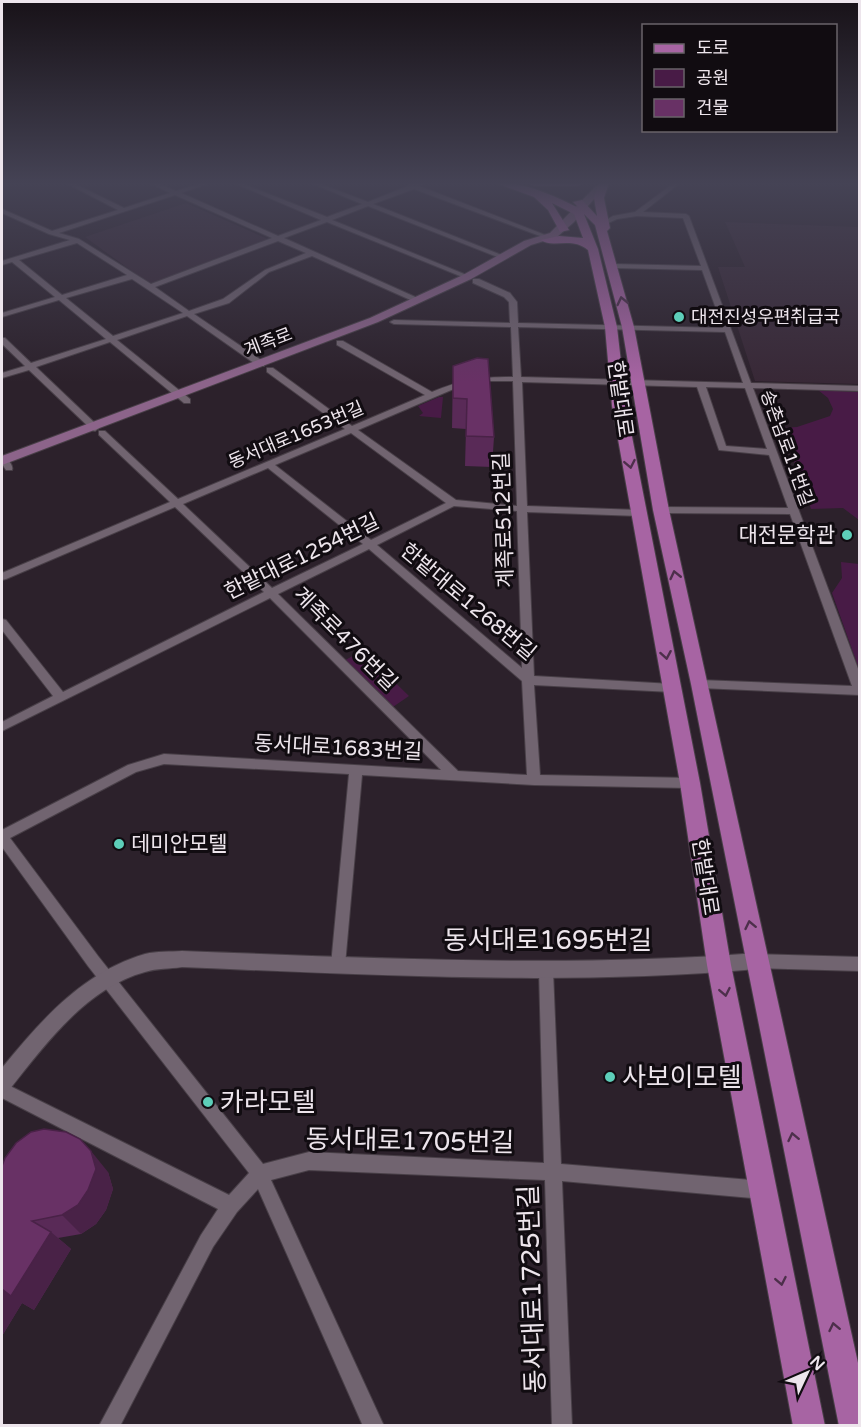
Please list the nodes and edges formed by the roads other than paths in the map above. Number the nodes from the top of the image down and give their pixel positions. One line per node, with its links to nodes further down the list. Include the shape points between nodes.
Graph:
1 (593, 249): 27 (main road, 한밭대로)
2 (45, 250): 14 (street)
3 (92, 250): 18 (street)
4 (248, 250): 20 (street)
5 (304, 250): 12 (street)
6 (400, 250): 19 (street)
7 (483, 250): 13 (street)
8 (516, 250): 13 (main road, 계족로)
9 (533, 250): 19 (main road, 계족로)
10 (609, 250): 16 (main road, 한밭대로)
11 (698, 250): 17 (street, 송촌남로11번길)
12 (312, 253): 22 (street); 24 (street, via 267,271 226,301)
13 (502, 257): 19 (main road, 계족로)
14 (13, 259): 15 (street); 21 (street)
15 (2, 262)
16 (613, 266): 17 (street); 28 (main road, 한밭대로, one-way to 16)
17 (705, 268): 29 (street, 송촌남로11번길)
18 (133, 276): 20 (street); 21 (street)
19 (471, 279): 22 (main road, 계족로); 25 (main road, 계족로); 26 (street, 계족로512번길, via 507,295 513,302)
20 (150, 287): 24 (street)
21 (59, 298): 23 (street); 30 (street)
22 (418, 300): 34 (main road, 계족로)
23 (2, 315)
24 (188, 315): 30 (street); 34 (street)
25 (394, 322): 26 (street, 계족로); 32 (main road, 계족로)
26 (514, 323): 27 (street); 36 (street, 계족로512번길)
27 (611, 327): 28 (street); 37 (main road, 한밭대로)
28 (628, 327): 29 (street); 37 (main road, 한밭대로)
29 (729, 330): 39 (street, 송촌남로11번길)
30 (113, 339): 33 (street); 42 (street)
31 (2, 340): 33 (street, 계족로476번길)
32 (340, 343): 34 (main road, 계족로); 41 (street)
33 (29, 367): 35 (street); 43 (street, 계족로476번길)
34 (265, 367): 42 (main road, 계족로); 44 (street)
35 (2, 376)
36 (518, 379): 37 (street, 동서대로1653번길); 41 (street, 동서대로1653번길, via 461,383); 50 (street, 계족로512번길)
37 (626, 382): 38 (street, 동서대로1653번길); 51 (main road, 한밭대로)
38 (701, 385): 39 (street, 동서대로1653번길); 45 (street, via 722,448)
39 (747, 386): 40 (street, 동서대로1653번길); 45 (street, 송촌남로11번길)
40 (860, 389)
41 (432, 396): 44 (street, 동서대로1653번길)
42 (184, 398): 43 (main road, 계족로)
43 (98, 430): 46 (main road, 계족로); 49 (street, 계족로476번길)
44 (351, 430): 47 (street, 동서대로1653번길); 48 (street)
45 (771, 452): 52 (street, 송촌남로11번길)
46 (3, 464)
47 (270, 465): 49 (street, 동서대로1653번길); 53 (street, 한밭대로1268번길)
48 (453, 503): 50 (street); 53 (street, 한밭대로1254번길)
49 (177, 504): 54 (street, 동서대로1653번길); 55 (street, 계족로476번길)
50 (523, 509): 51 (street); 57 (street, 계족로512번길)
51 (650, 511): 52 (street); 58 (main road, 한밭대로, one-way to 51); 59 (main road, 한밭대로, one-way to 59)
52 (793, 511): 60 (street, 송촌남로11번길)
53 (371, 545): 55 (street, 한밭대로1254번길); 57 (street, 한밭대로1268번길)
54 (2, 578)
55 (271, 593): 61 (street, 한밭대로1254번길); 64 (street, 계족로476번길)
56 (2, 623): 61 (street)
57 (526, 678): 59 (street, 한밭대로1268번길, via 540,682); 65 (street, 계족로512번길)
58 (700, 684): 60 (street); 68 (main road, 한밭대로, one-way to 58)
59 (672, 688): 66 (main road, 한밭대로)
60 (859, 691)
61 (61, 698): 62 (street, 한밭대로1254번길)
62 (2, 728)
63 (356, 771): 64 (street, 동서대로1683번길); 67 (street, 동서대로1683번길, via 164,759 132,768); 70 (street)
64 (455, 776): 65 (street, 동서대로1683번길)
65 (534, 780): 66 (street, 동서대로1683번길)
66 (690, 783): 71 (main road, 한밭대로)
67 (2, 836): 73 (street, 동서대로1683번길)
68 (757, 961): 69 (street); 71 (street, 동서대로1695번길); 84 (main road, 한밭대로, one-way to 68)
69 (860, 964)
70 (338, 965): 72 (street, 동서대로1695번길); 73 (street, 동서대로1695번길, via 182,960 146,963)
71 (719, 965): 72 (street, 동서대로1695번길); 78 (main road, 한밭대로, one-way to 78)
72 (546, 970): 76 (street, 동서대로1725번길)
73 (106, 979): 74 (street, 동서대로1695번길, via 58,1017); 77 (street)
74 (2, 1083)
75 (2, 1090): 79 (street)
76 (554, 1172): 77 (street, 동서대로1705번길, via 309,1161); 78 (street, 동서대로1705번길); 82 (street, 동서대로1725번길)
77 (260, 1174): 79 (street); 81 (street)
78 (764, 1190): 83 (main road, 한밭대로, one-way to 83)
79 (231, 1206): 80 (street, via 207,1241)
80 (109, 1425)
81 (374, 1425)
82 (562, 1425)
83 (809, 1425)
84 (855, 1425)

